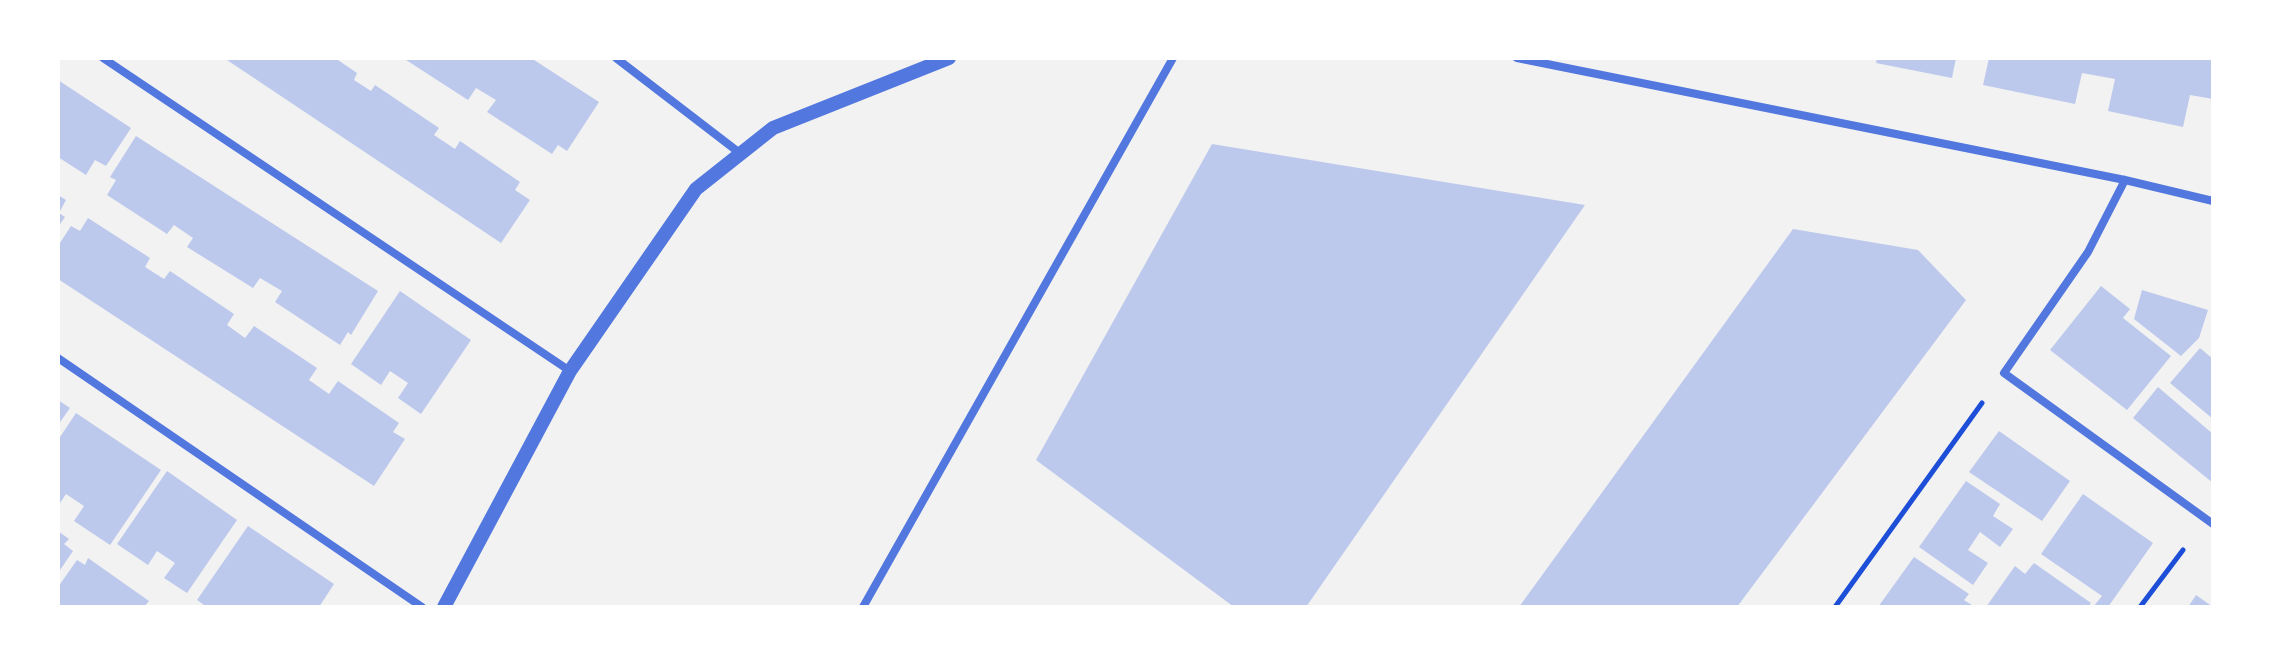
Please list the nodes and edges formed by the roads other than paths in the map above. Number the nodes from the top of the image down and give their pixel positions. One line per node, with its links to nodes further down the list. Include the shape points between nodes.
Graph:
1 (103, 58): 10 (street)
2 (616, 58): 6 (street)
3 (949, 58): 6 (street, via 773,128)
4 (1173, 58): 14 (street)
5 (1517, 58): 7 (street)
6 (741, 154): 10 (street, via 696,189)
7 (2125, 180): 8 (street); 11 (street, via 2088,252 2004,373)
8 (2213, 201)
9 (58, 358): 12 (street)
10 (570, 371): 13 (street)
11 (2209, 522)
12 (422, 607)
13 (444, 607)
14 (863, 607)

